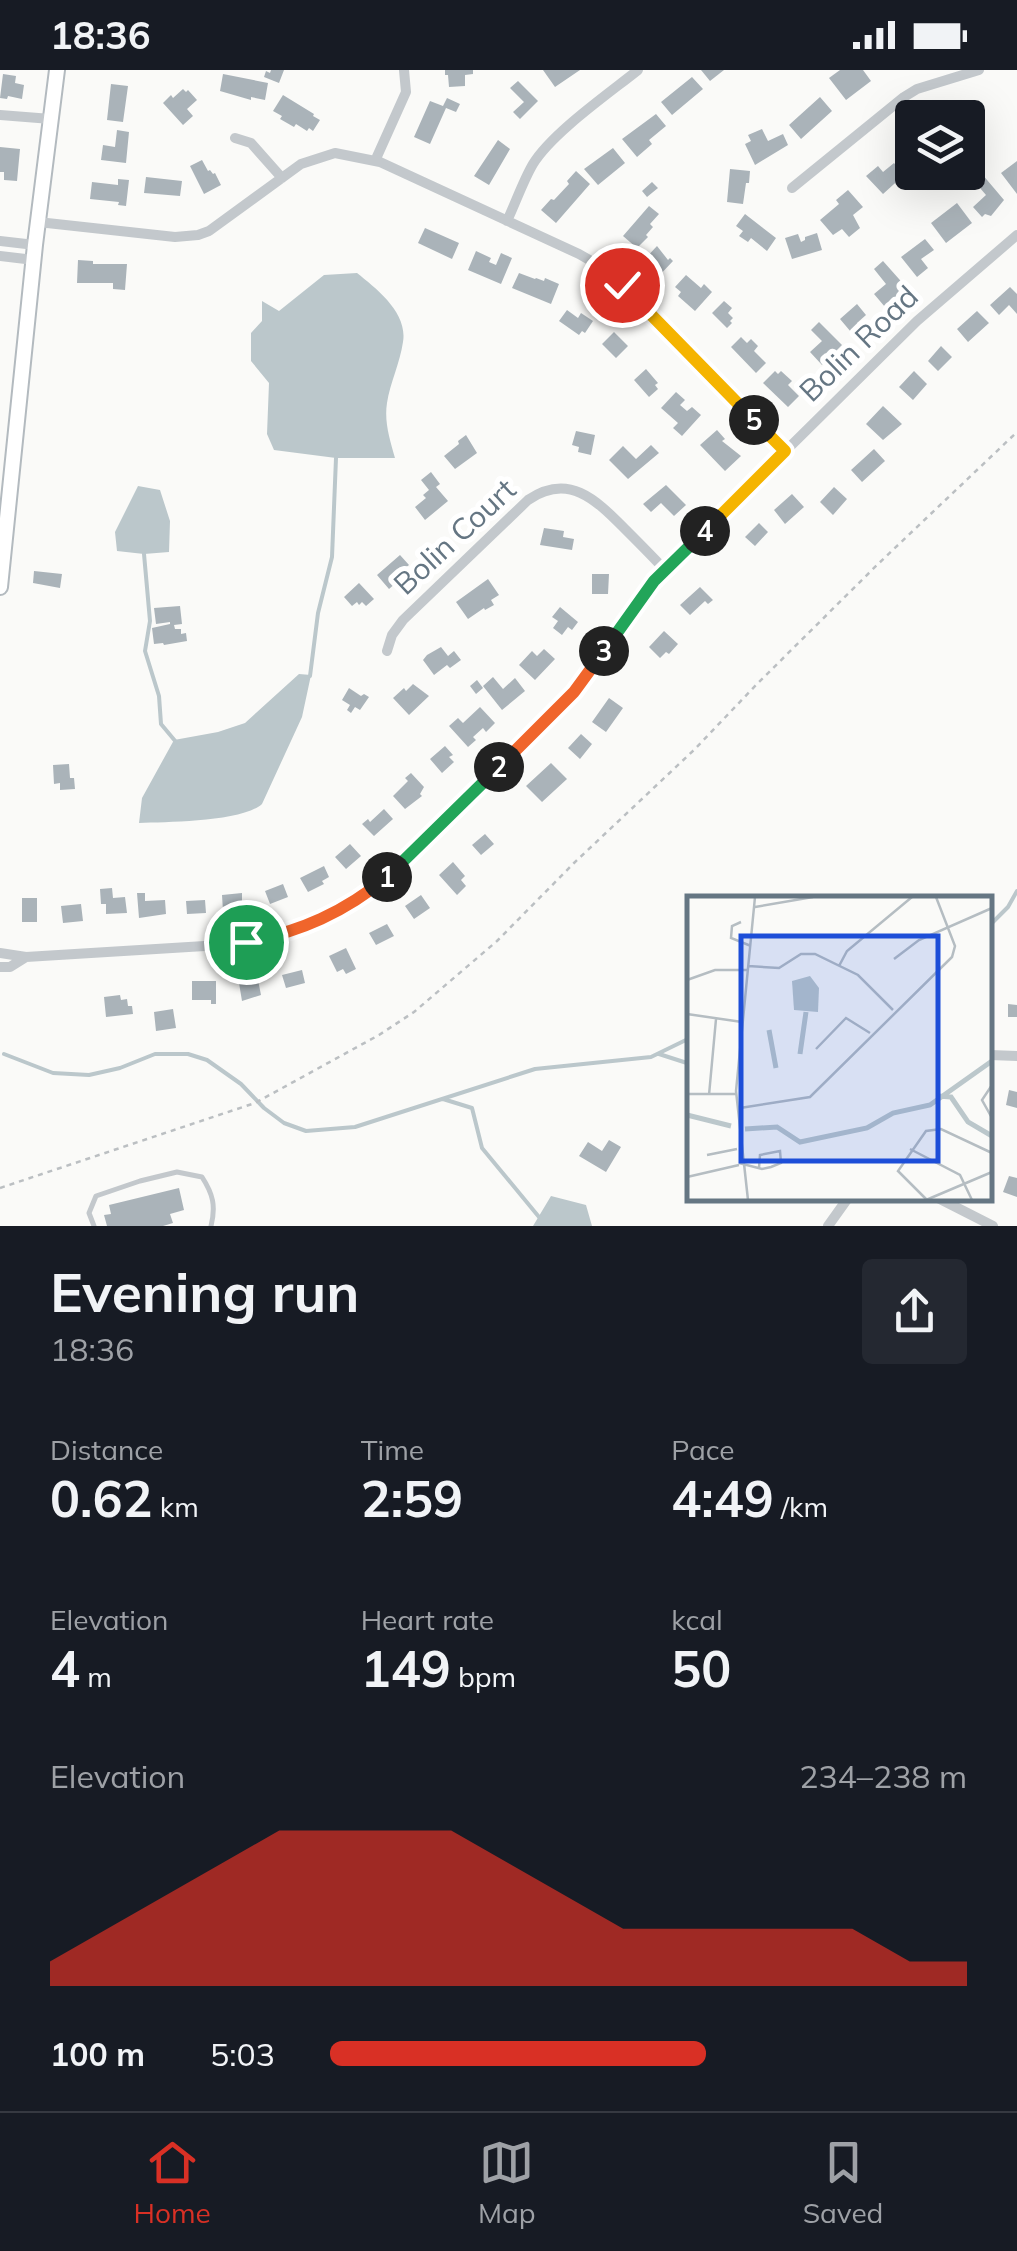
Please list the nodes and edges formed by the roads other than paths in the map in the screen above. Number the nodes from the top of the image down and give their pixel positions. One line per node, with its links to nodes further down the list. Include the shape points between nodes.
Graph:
1 (57, 70): 6 (main road)
2 (404, 70): 8 (street, via 406,92)
3 (638, 70): 11 (street, via 540,154)
4 (979, 70): 10 (street, via 904,96)
5 (0, 115): 6 (street)
6 (51, 119): 12 (main road)
7 (235, 138): 9 (street, via 251,143)
8 (375, 161): 9 (street, via 335,153); 11 (street)
9 (282, 178): 12 (street, via 198,235)
10 (792, 188)
11 (507, 221): 17 (street, via 605,269)
12 (38, 222): 15 (main road)
13 (1017, 235): 17 (street, Bolin Road, via 917,321)
14 (0, 241): 15 (street)
15 (35, 252): 16 (street); 18 (main road)
16 (0, 256)
17 (785, 451): 19 (street, Bolin Road)
18 (3, 511): 20 (main road)
19 (666, 570): 21 (street, Bolin Court, via 594,500 568,489 543,492 403,620); 23 (street, Bolin Road, via 574,692 387,876 348,905 301,928 246,942)
20 (0, 588)
21 (387, 651)
22 (0, 953): 23 (street, Bolin Road)
23 (26, 958): 24 (street, Bolin Road)
24 (0, 968)
25 (992, 1055): 26 (street)
26 (1017, 1056)
27 (846, 1201): 31 (street)
28 (944, 1201): 32 (street)
29 (94, 1226): 30 (lane, via 89,1213 96,1196 177,1172 202,1177 212,1193)
30 (211, 1226)
31 (828, 1226)
32 (994, 1226)

